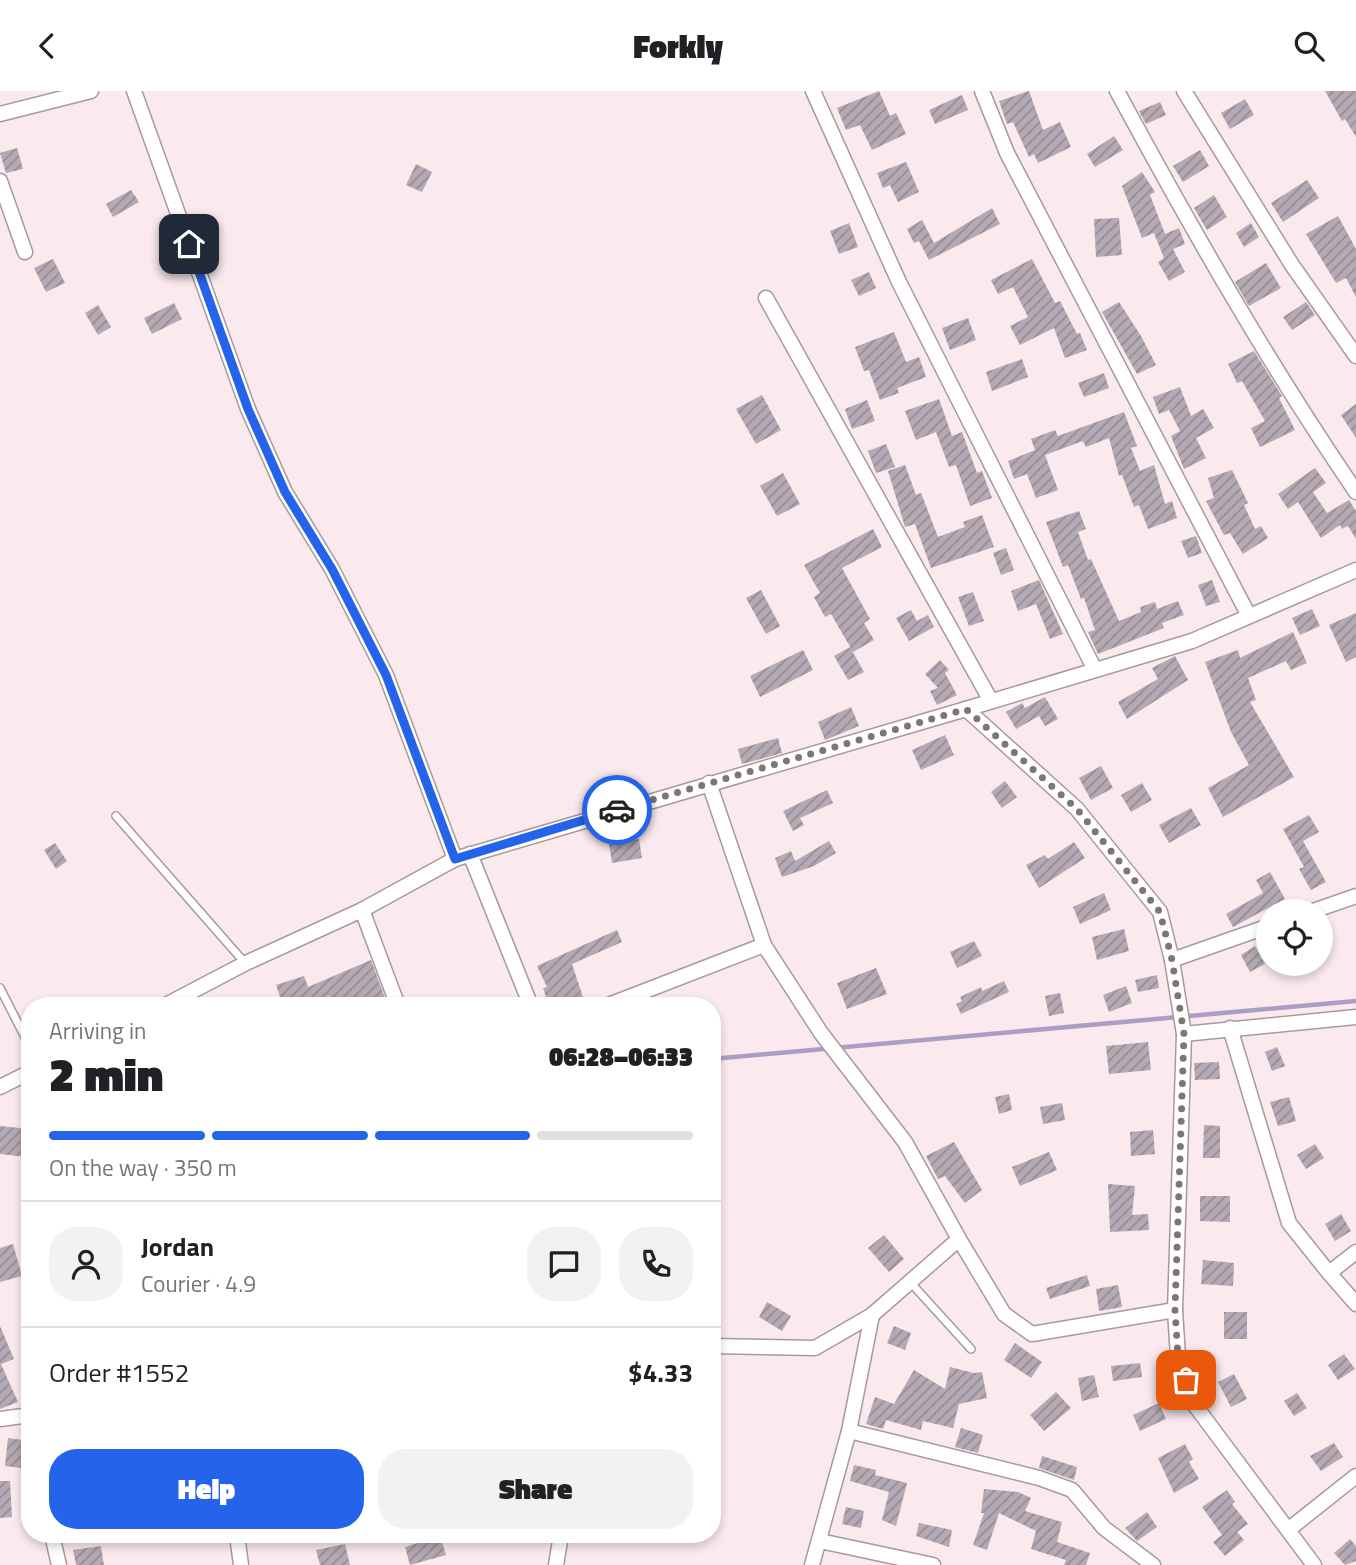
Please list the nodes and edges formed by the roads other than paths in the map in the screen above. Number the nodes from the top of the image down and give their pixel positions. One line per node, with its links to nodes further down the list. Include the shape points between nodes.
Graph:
1 (91, 91): 7 (street)
2 (134, 91): 21 (street, via 248,409 285,492 332,569 386,675)
3 (813, 91): 15 (street, via 899,282)
4 (982, 91): 14 (street, via 1013,166)
5 (1117, 91): 12 (street, via 1190,226 1304,416)
6 (1184, 91): 11 (street, via 1292,265)
7 (0, 114)
8 (0, 181): 9 (street)
9 (24, 252)
10 (766, 298): 16 (street)
11 (1356, 356)
12 (1356, 492)
13 (1356, 570): 14 (street)
14 (1249, 616): 15 (street, via 1192,641)
15 (1095, 670): 16 (street)
16 (991, 701): 17 (street)
17 (966, 709): 18 (street); 27 (street, via 1077,809 1160,912)
18 (709, 783): 20 (street); 26 (street)
19 (116, 815): 28 (lane)
20 (470, 854): 21 (street); 32 (street)
21 (455, 859): 24 (street)
22 (1356, 896): 23 (street)
23 (1333, 904)
24 (362, 911): 28 (street); 31 (street)
25 (1256, 931): 27 (street)
26 (764, 945): 33 (street); 40 (street, via 821,1034 905,1142)
27 (1172, 960): 35 (street)
28 (246, 963): 30 (street)
29 (0, 988): 37 (lane)
30 (182, 997)
31 (395, 997)
32 (527, 997)
33 (629, 997)
34 (1356, 1017): 36 (street)
35 (1182, 1021): 36 (street); 45 (street)
36 (1230, 1028): 42 (street, via 1289,1223)
37 (21, 1029)
38 (21, 1076): 39 (street)
39 (0, 1087)
40 (959, 1239): 43 (street); 45 (street, via 1003,1314 1032,1334)
41 (1356, 1252): 42 (street)
42 (1329, 1273): 44 (street)
43 (910, 1282): 46 (street); 48 (lane)
44 (1356, 1304)
45 (1175, 1310): 53 (street, via 1178,1357 1194,1404)
46 (872, 1315): 47 (street, via 815,1347); 51 (street)
47 (721, 1346)
48 (971, 1349)
49 (21, 1416): 50 (street)
50 (0, 1419)
51 (849, 1431): 54 (street); 63 (street, via 1072,1490 1104,1528)
52 (1356, 1476): 53 (street)
53 (1287, 1530): 64 (street)
54 (820, 1541): 61 (street); 62 (street)
55 (54, 1543): 58 (street)
56 (238, 1543): 59 (street)
57 (560, 1543): 60 (street)
58 (59, 1565)
59 (241, 1565)
60 (556, 1565)
61 (812, 1565)
62 (933, 1565)
63 (1153, 1565)
64 (1314, 1565)

